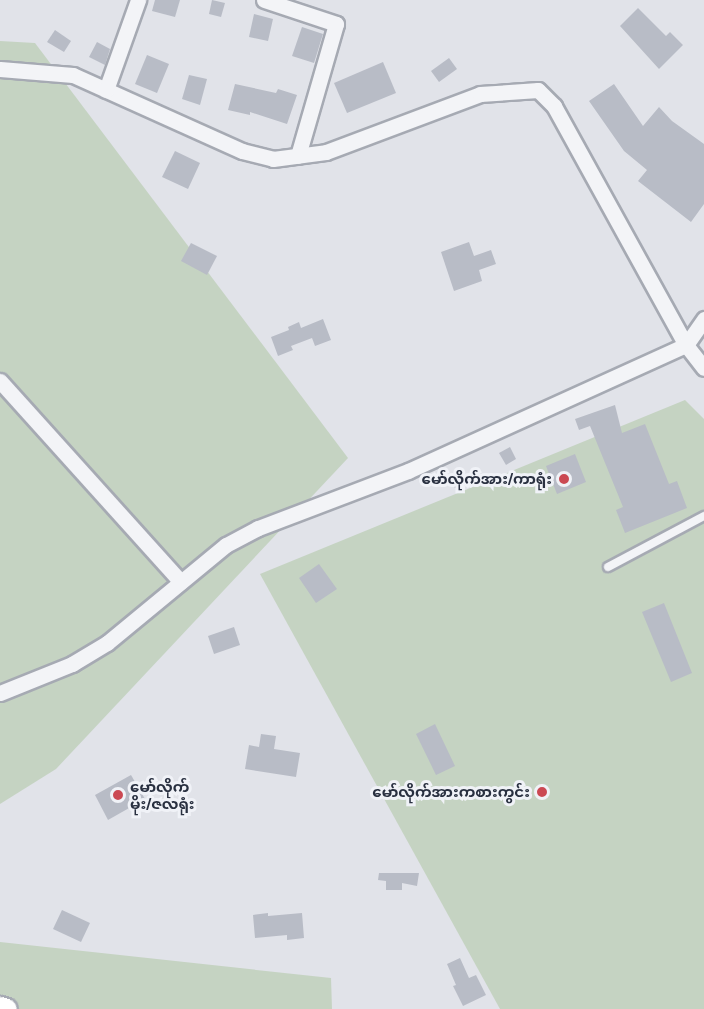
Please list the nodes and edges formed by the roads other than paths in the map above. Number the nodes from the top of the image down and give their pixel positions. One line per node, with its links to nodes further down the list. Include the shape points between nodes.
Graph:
1 (138, 0): 4 (street)
2 (264, 0): 5 (street, via 336,24)
3 (0, 69): 4 (street, via 73,75)
4 (106, 90): 5 (street, via 242,151 273,159)
5 (298, 156): 7 (street, via 326,152 480,94 538,90 554,106)
6 (704, 319): 7 (street)
7 (686, 345): 8 (street); 12 (street, via 408,471 258,528 226,544)
8 (704, 368)
9 (0, 381): 12 (street)
10 (704, 516): 11 (lane)
11 (608, 567)
12 (181, 582): 13 (street, via 107,643 72,664)
13 (0, 693)
14 (0, 1007): 15 (main road)
15 (6, 1009)

